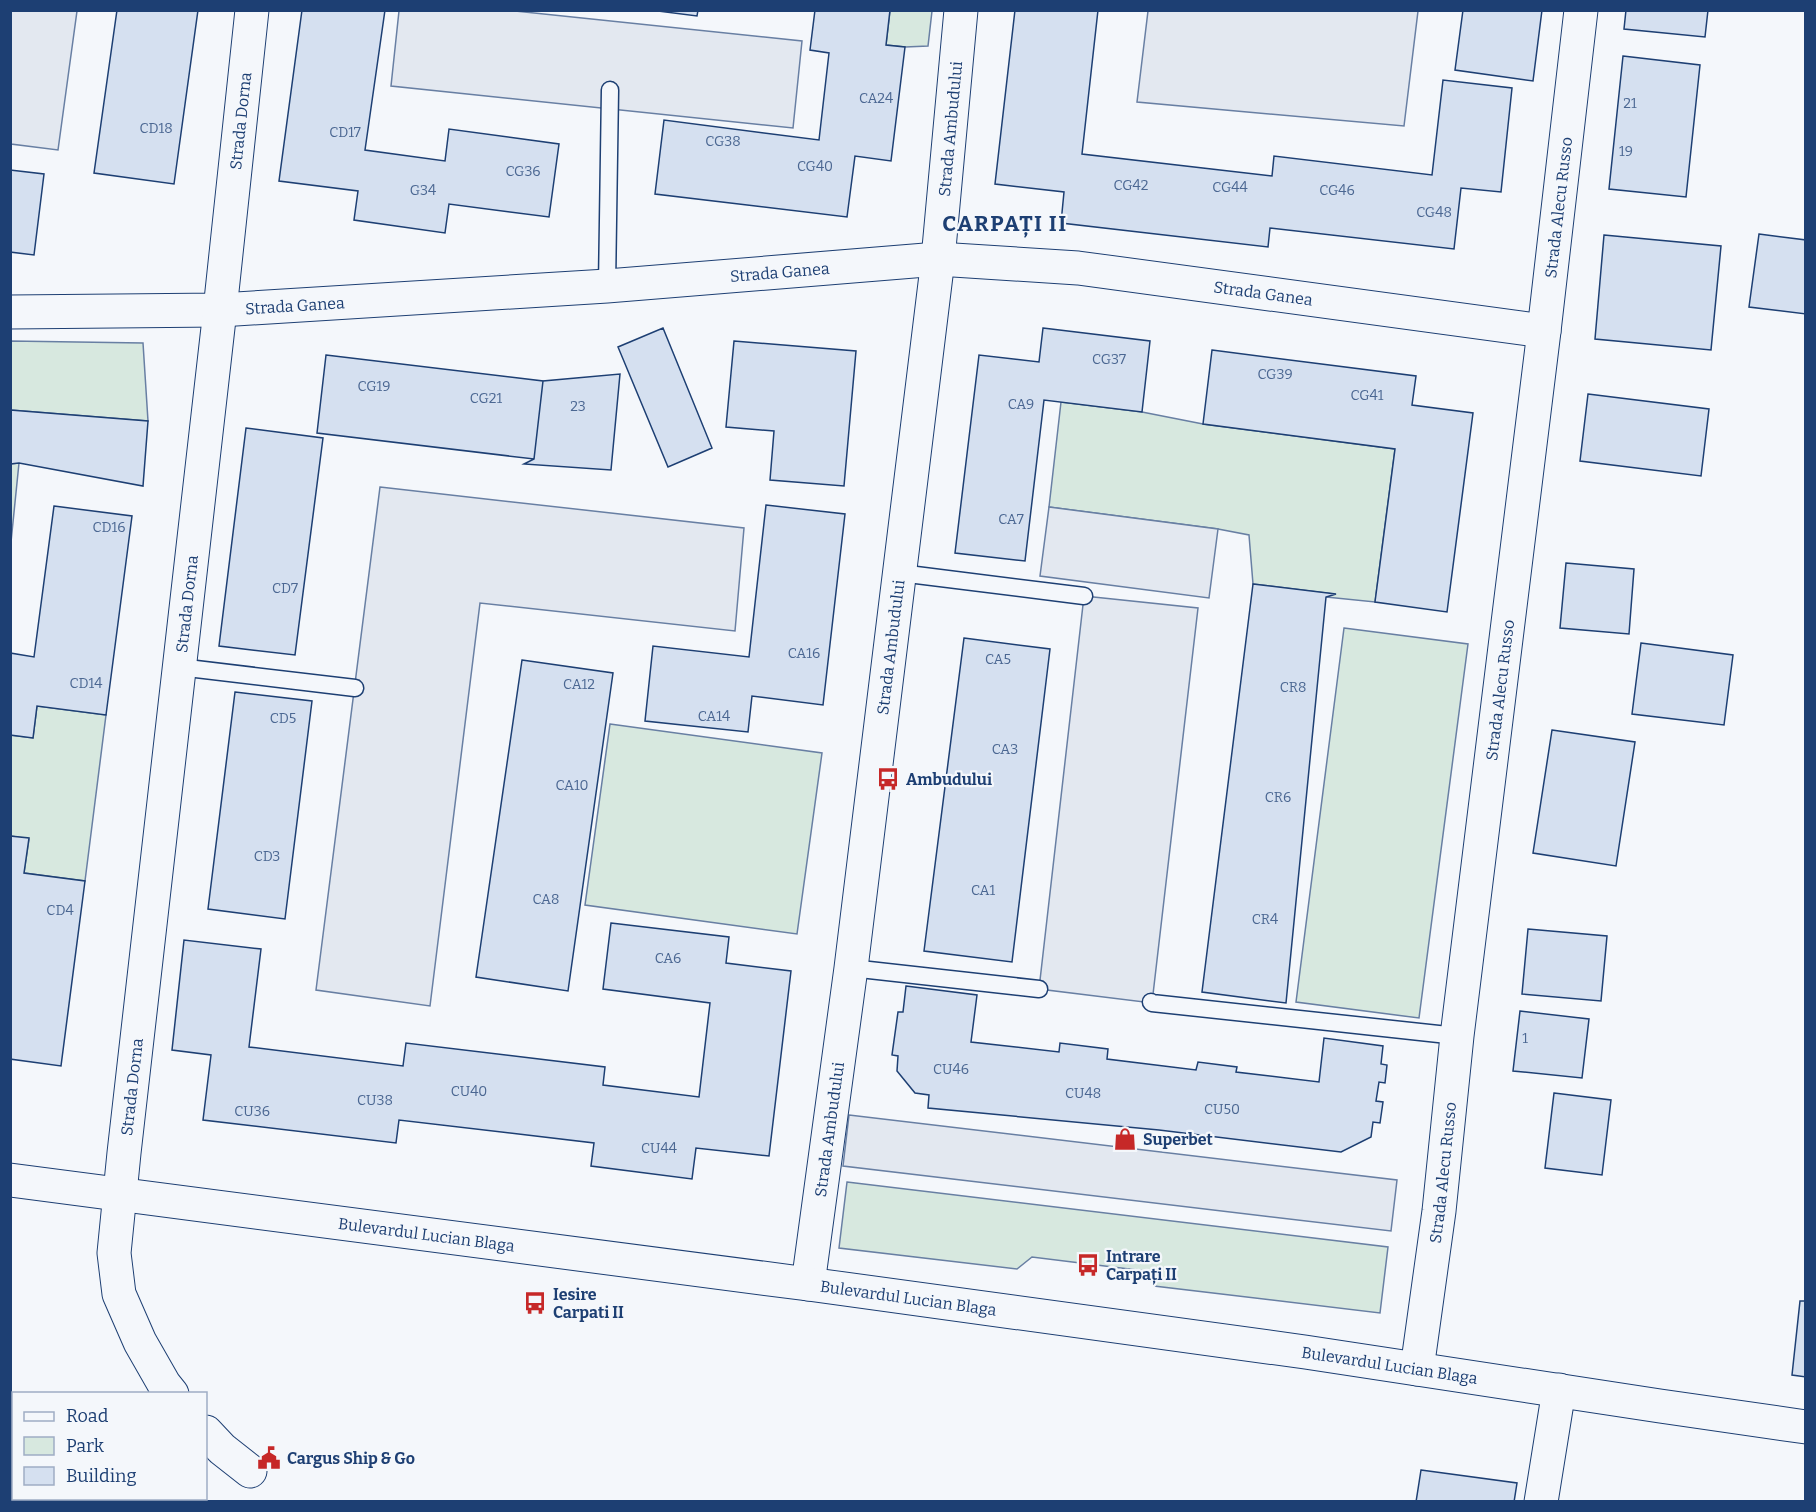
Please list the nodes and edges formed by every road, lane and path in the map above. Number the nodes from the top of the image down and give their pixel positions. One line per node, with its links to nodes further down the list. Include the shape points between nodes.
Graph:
1 (252, 10): 7 (street, Strada Dorna)
2 (961, 10): 5 (street, Strada Ambudului)
3 (1581, 10): 9 (street, Strada Alecu Russo)
4 (610, 90): 6 (lane)
5 (938, 259): 6 (street, Strada Ganea); 9 (street, Strada Ganea, via 1078,268); 10 (street, Strada Ambudului)
6 (607, 286): 7 (street, Strada Ganea)
7 (220, 310): 8 (street, Strada Ganea); 12 (street, Strada Dorna)
8 (10, 312)
9 (1544, 330): 17 (street, Strada Alecu Russo)
10 (900, 573): 11 (lane); 14 (street, Strada Ambudului)
11 (1084, 596)
12 (179, 667): 13 (lane); 19 (street, Strada Dorna)
13 (355, 688)
14 (850, 968): 15 (lane); 20 (street, Strada Ambudului)
15 (1039, 989)
16 (1151, 1002): 17 (lane)
17 (1457, 1036): 21 (street, Strada Alecu Russo)
18 (10, 1180): 19 (street, Bulevardul Lucian Blaga)
19 (119, 1195): 20 (street, Bulevardul Lucian Blaga); 23 (street, Strada Dorna, via 114,1253 119,1294 140,1341)
20 (808, 1284): 21 (street, Bulevardul Lucian Blaga)
21 (1417, 1369): 22 (street, Bulevardul Lucian Blaga)
22 (1559, 1390): 24 (street, Bulevardul Lucian Blaga); 27 (street)
23 (170, 1392)
24 (1806, 1426)
25 (207, 1433): 26 (street)
26 (250, 1471)
27 (1541, 1502)

